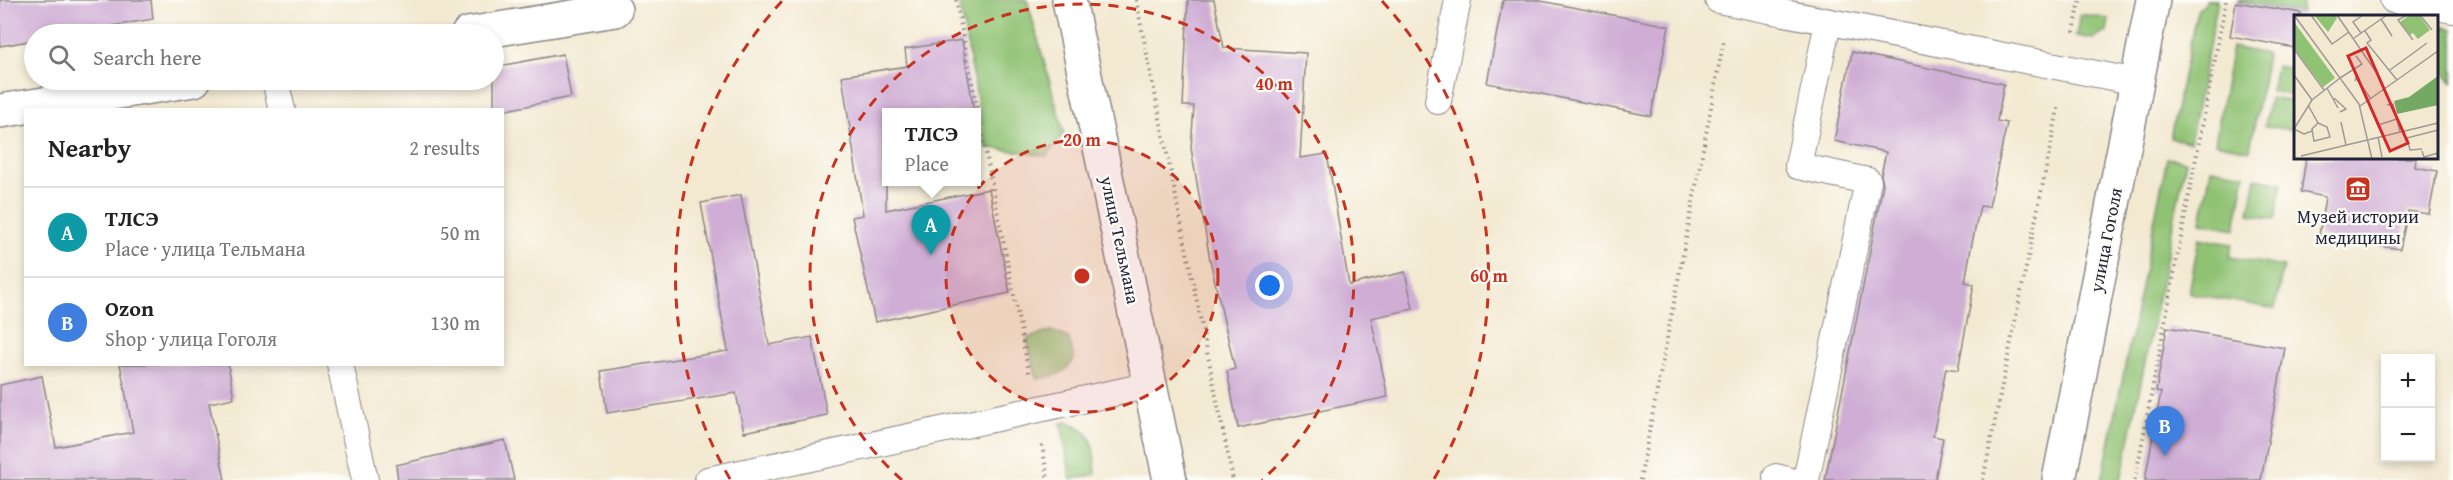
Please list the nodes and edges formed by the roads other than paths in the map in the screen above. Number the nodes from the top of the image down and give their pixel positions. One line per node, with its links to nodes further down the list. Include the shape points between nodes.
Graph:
1 (1069, 0): 17 (street, улица Тельмана)
2 (1458, 0): 13 (lane)
3 (2153, 0): 10 (street, улица Гоголя)
4 (2393, 0): 7 (lane)
5 (1724, 1): 8 (lane)
6 (615, 10): 9 (street)
7 (2453, 10)
8 (1828, 22): 10 (lane); 21 (lane, via 1798,166 1868,181)
9 (504, 28)
10 (2136, 82): 22 (street, улица Гоголя)
11 (131, 90): 15 (street)
12 (277, 90): 14 (lane)
13 (1438, 101)
14 (282, 108)
15 (0, 111)
16 (340, 366): 18 (lane)
17 (1151, 385): 19 (lane); 20 (street, улица Тельмана)
18 (365, 480)
19 (708, 480)
20 (1170, 480)
21 (1806, 480)
22 (2058, 480)

